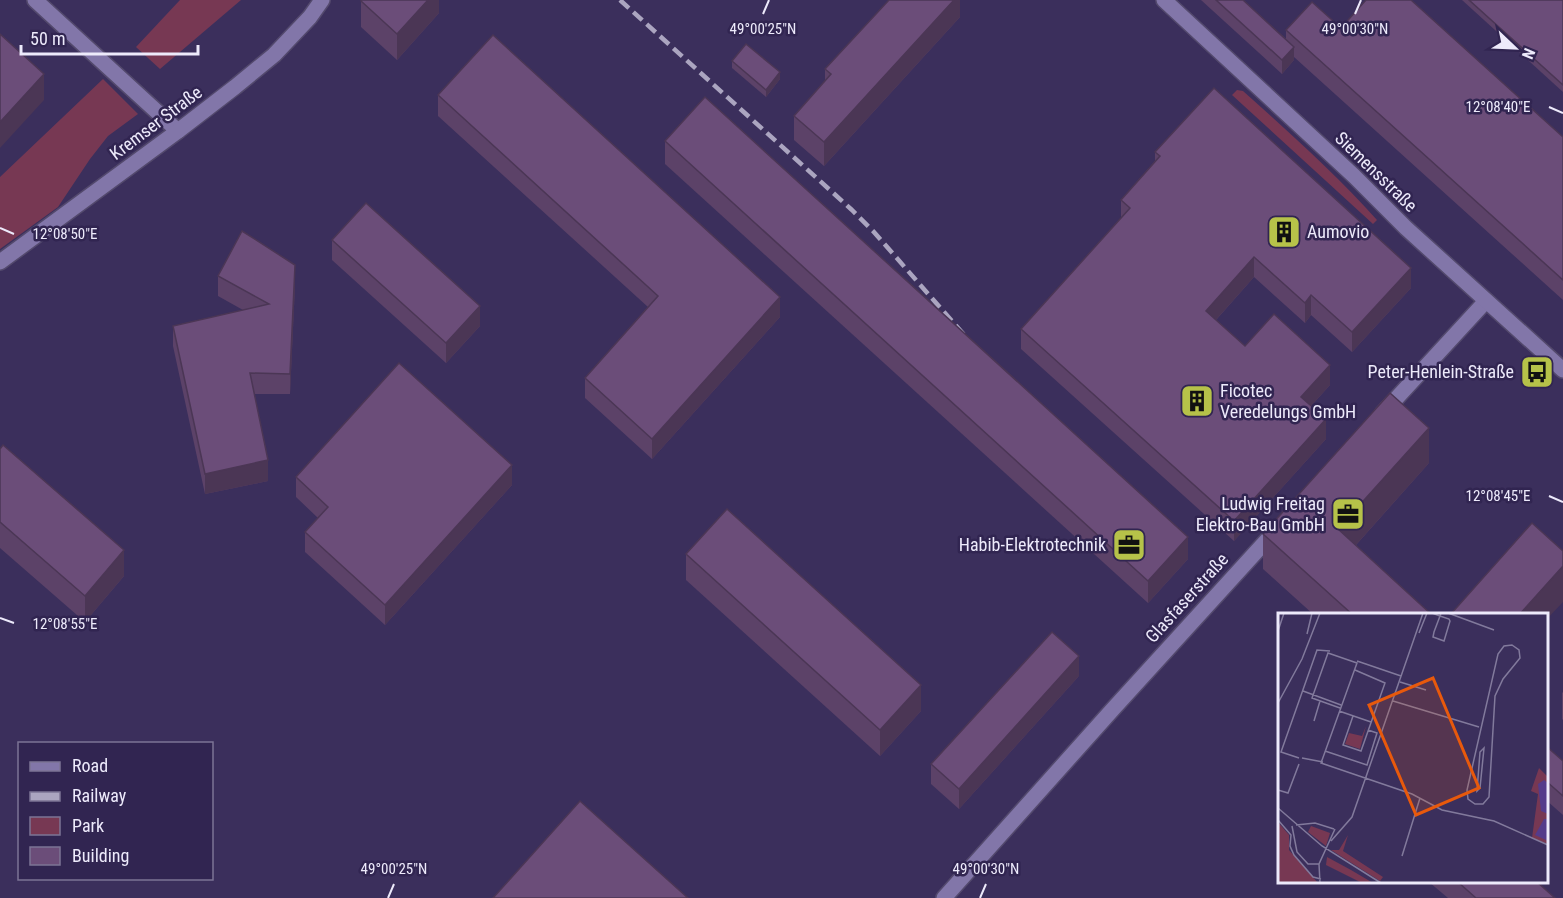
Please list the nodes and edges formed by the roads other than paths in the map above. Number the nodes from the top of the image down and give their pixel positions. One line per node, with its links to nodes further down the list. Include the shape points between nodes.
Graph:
1 (35, 0): 4 (street)
2 (322, 0): 4 (street, Kremser Straße, via 274,55)
3 (1164, 0): 6 (street, Siemensstraße)
4 (178, 131): 5 (street, Kremser Straße)
5 (0, 262)
6 (1486, 301): 7 (street, Siemensstraße); 8 (street)
7 (1563, 370)
8 (1369, 428)
9 (1284, 522): 10 (street, Glasfaserstraße)
10 (944, 898)

